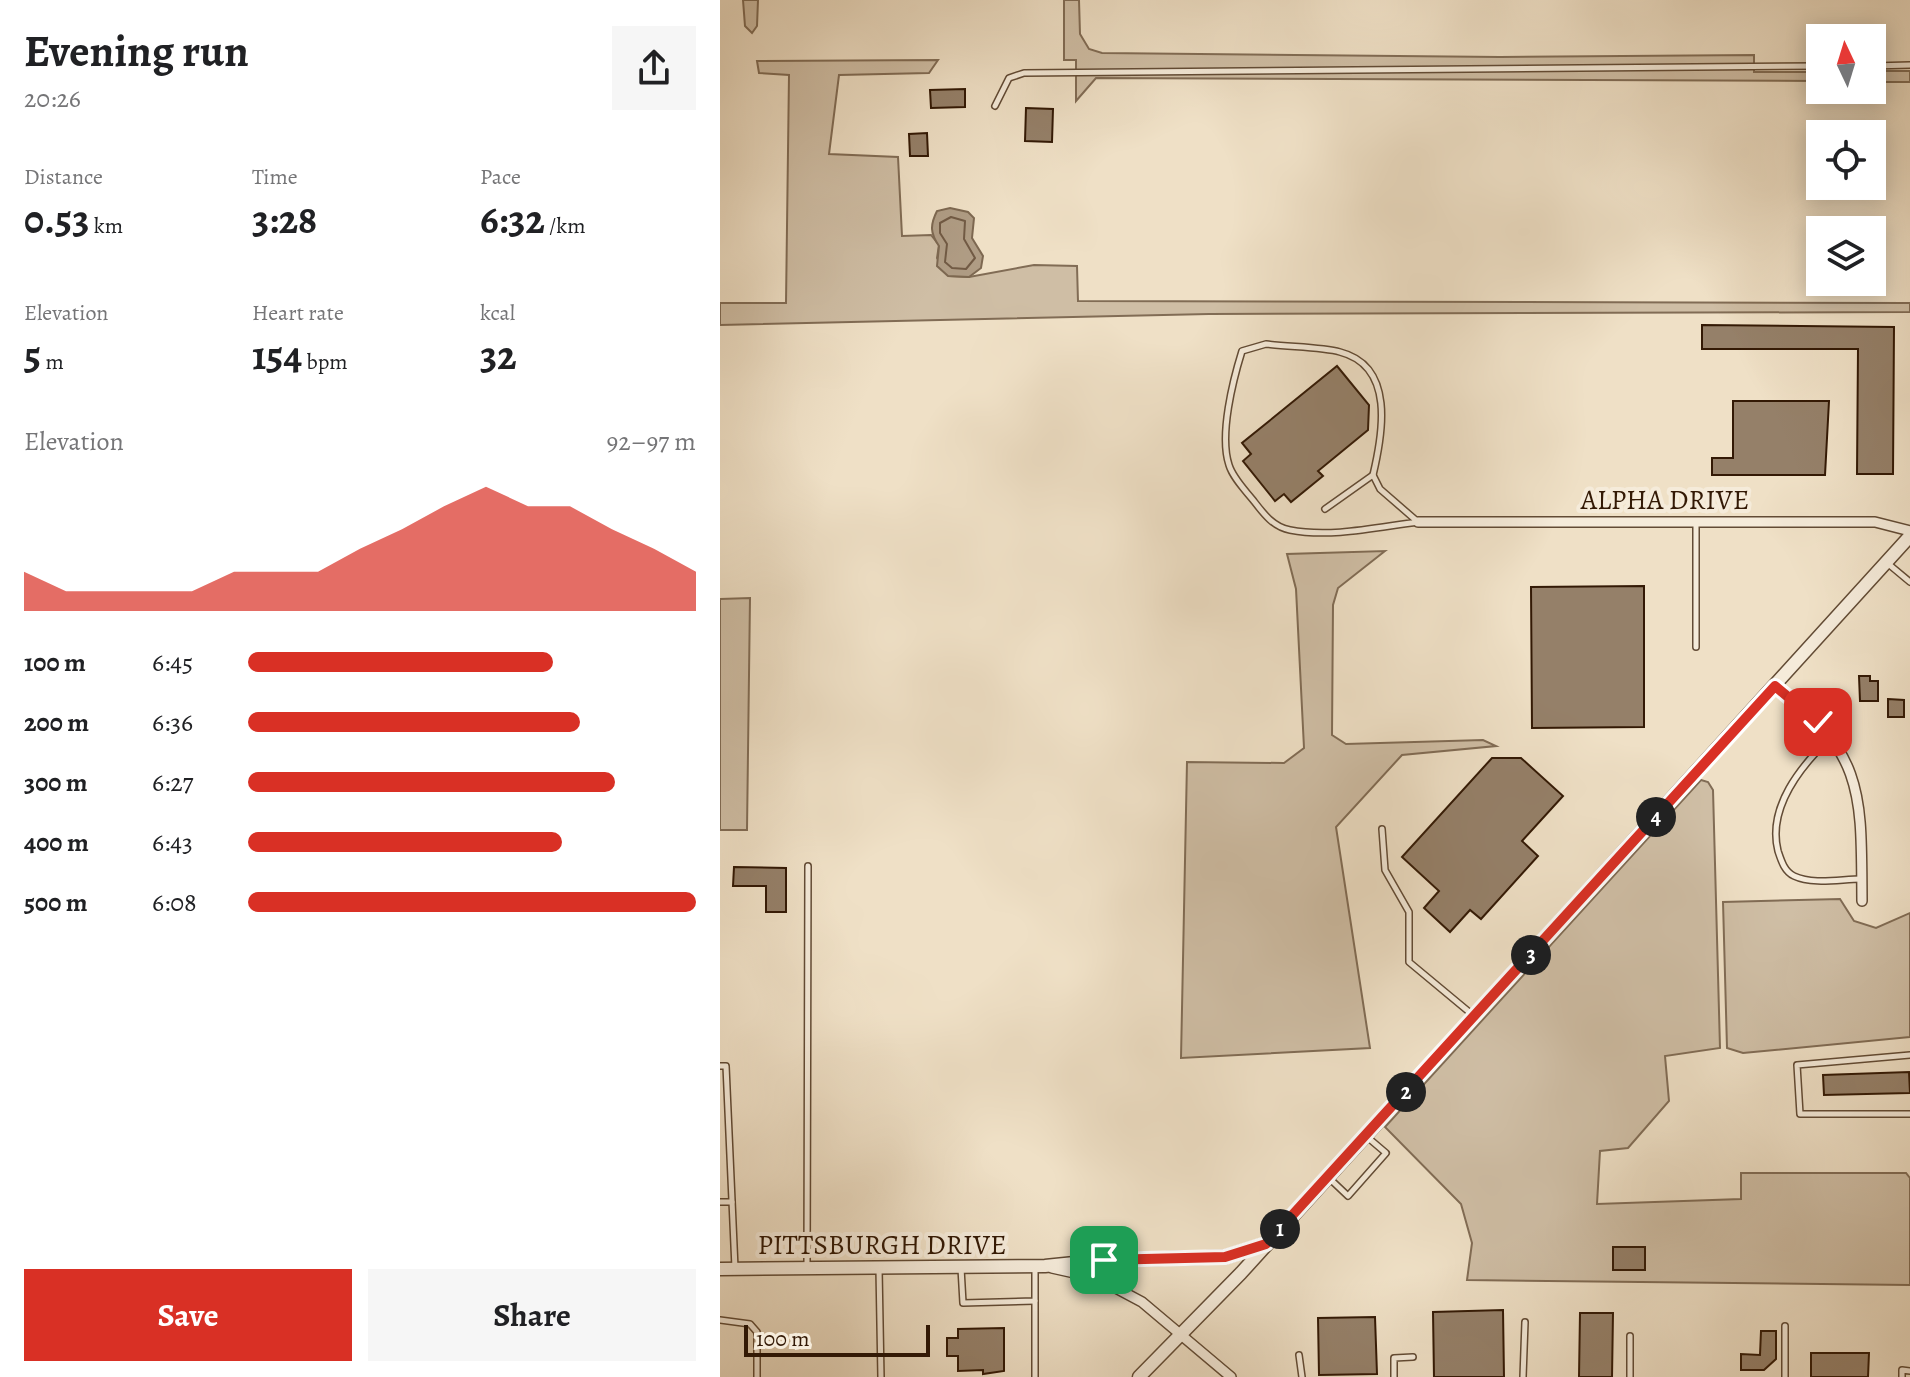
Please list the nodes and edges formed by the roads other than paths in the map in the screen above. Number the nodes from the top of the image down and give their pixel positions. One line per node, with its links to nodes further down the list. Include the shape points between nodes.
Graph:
1 (1910, 65): 3 (lane)
2 (1806, 66): 4 (lane, via 1024,73 1009,78)
3 (1886, 66)
4 (995, 106)
5 (1373, 475): 6 (lane); 8 (lane, via 1380,489); 8 (lane, via 1381,398 1374,375 1361,360 1339,351 1266,344 1242,351 1231,386 1229,464 1272,523 1289,530 1332,532)
6 (1325, 509)
7 (1696, 521): 8 (street, ALPHA DRIVE); 9 (street, ALPHA DRIVE, via 1875,522); 12 (lane)
8 (1418, 522)
9 (1910, 534): 10 (street)
10 (1886, 562): 11 (lane); 13 (street)
11 (1910, 582)
12 (1696, 647)
13 (1775, 686): 14 (street); 19 (street)
14 (1831, 738): 17 (street, via 1855,779); 17 (lane, via 1788,788 1777,818 1777,845 1782,864 1793,875)
15 (1382, 829): 19 (lane, via 1385,870 1409,912 1409,962)
16 (808, 866): 30 (lane)
17 (1861, 879): 18 (street)
18 (1862, 901)
19 (1475, 1017): 23 (street)
20 (1910, 1055): 22 (lane, via 1797,1065 1800,1114)
21 (720, 1066): 26 (lane, via 726,1066)
22 (1910, 1114)
23 (1366, 1135): 24 (street); 24 (lane, via 1386,1153 1348,1196)
24 (1328, 1178): 27 (street)
25 (720, 1202): 26 (lane)
26 (732, 1202): 33 (lane)
27 (1266, 1244): 28 (street, PITTSBURGH DRIVE, via 1225,1257); 38 (street)
28 (1040, 1266): 29 (street, PITTSBURGH DRIVE); 34 (lane); 38 (street, PITTSBURGH DRIVE, via 1115,1286)
29 (961, 1267): 31 (street, PITTSBURGH DRIVE); 34 (lane, via 963,1303)
30 (807, 1268): 31 (street, PITTSBURGH DRIVE); 33 (street, PITTSBURGH DRIVE)
31 (879, 1268): 44 (lane)
32 (720, 1269): 33 (street, PITTSBURGH DRIVE)
33 (735, 1269)
34 (1035, 1301): 45 (lane)
35 (720, 1320): 43 (lane, via 737,1319 757,1332)
36 (1525, 1322): 50 (lane)
37 (1785, 1326): 52 (lane)
38 (1182, 1335): 46 (street); 47 (street, PITTSBURGH DRIVE)
39 (1630, 1336): 51 (lane)
40 (1299, 1355): 48 (lane)
41 (1413, 1357): 49 (lane, via 1394,1358)
42 (1910, 1371): 53 (lane, via 1902,1370)
43 (757, 1377)
44 (881, 1377)
45 (1035, 1377)
46 (1139, 1377)
47 (1231, 1377)
48 (1302, 1377)
49 (1394, 1377)
50 (1523, 1377)
51 (1630, 1377)
52 (1785, 1377)
53 (1902, 1377)

